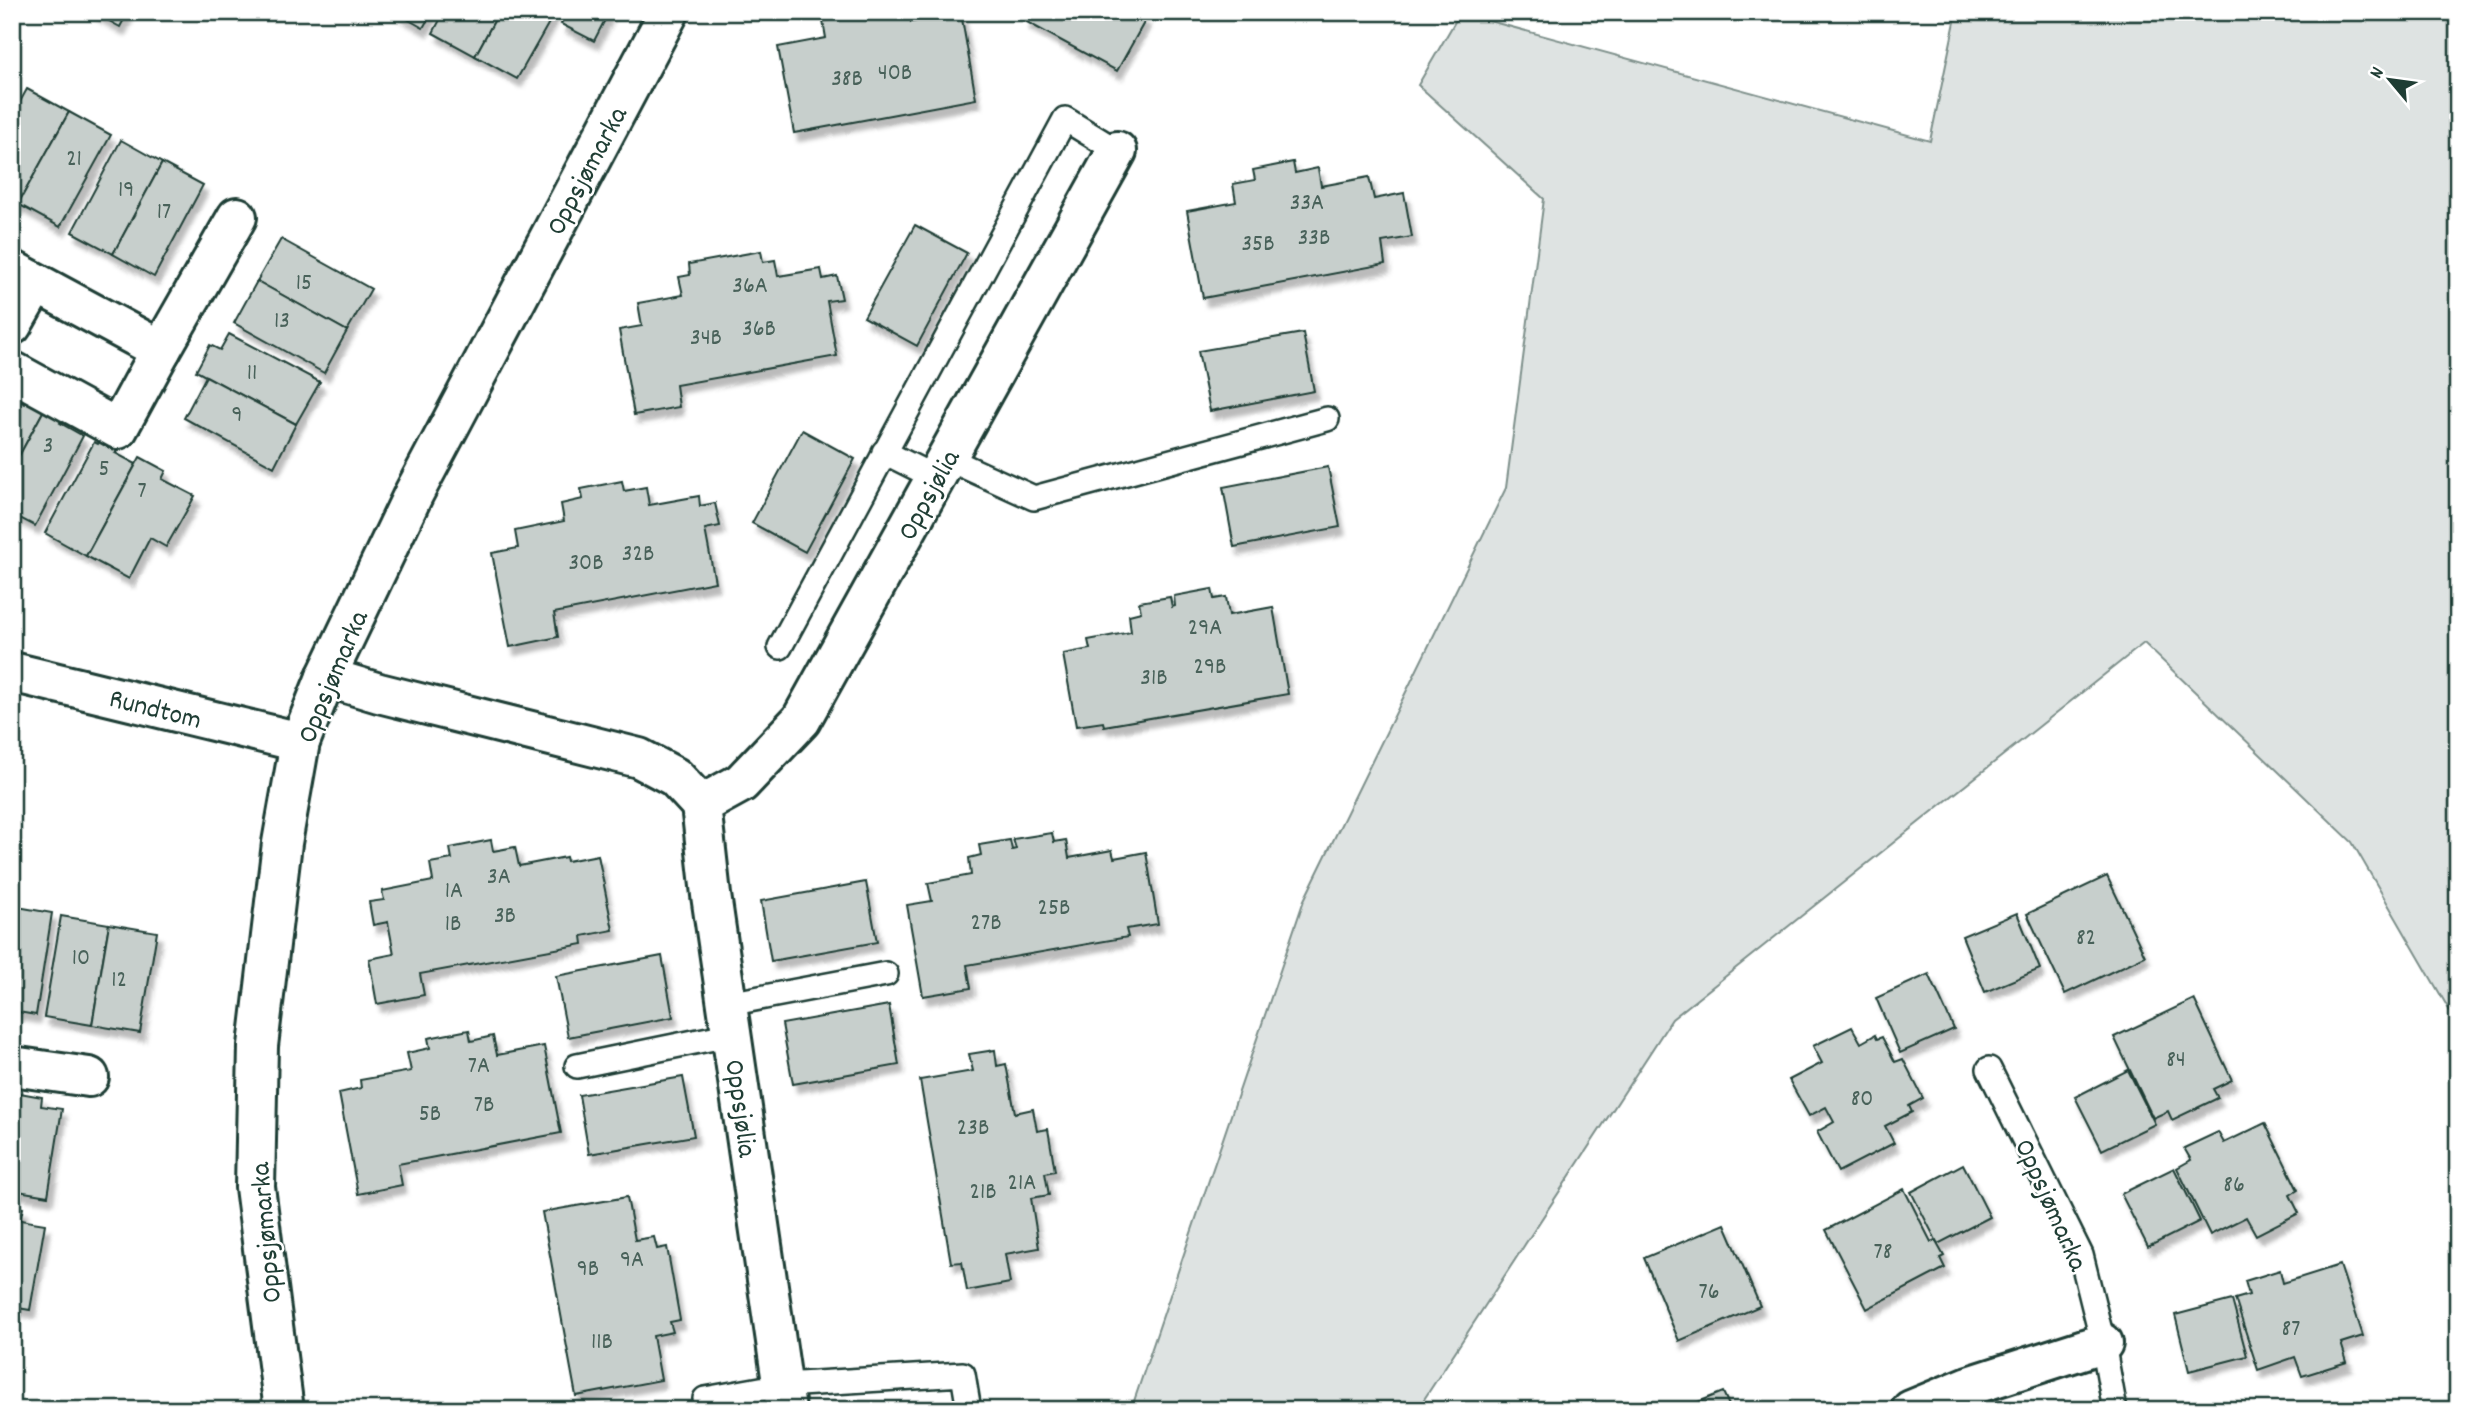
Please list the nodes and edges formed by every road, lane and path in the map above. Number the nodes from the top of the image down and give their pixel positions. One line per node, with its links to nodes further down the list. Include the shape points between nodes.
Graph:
1 (668, 12): 13 (street, Oppsjømarka, via 414,493)
2 (1117, 151): 9 (lane, via 1065,119); 10 (street, Oppsjølia)
3 (237, 218): 6 (street)
4 (24, 276): 5 (street); 6 (street)
5 (12, 324)
6 (161, 350): 7 (street, via 118,429)
7 (12, 371)
8 (1327, 419): 10 (lane, via 1034,498)
9 (884, 452): 10 (lane); 11 (lane)
10 (941, 468): 15 (street, Oppsjølia, via 801,720 741,782)
11 (780, 647)
12 (12, 672): 14 (street, Rundtom)
13 (326, 677): 14 (street, Oppsjømarka); 15 (street, via 639,758 675,777)
14 (300, 742): 25 (street, Oppsjømarka, via 282,843 258,1046 255,1187)
15 (701, 805): 17 (street, Oppsjølia)
16 (886, 974): 17 (lane)
17 (730, 1019): 19 (lane); 23 (street, Oppsjølia)
18 (12, 1066): 21 (street)
19 (577, 1066)
20 (1989, 1069): 22 (lane, Oppsjømarka, via 2081,1255)
21 (89, 1077)
22 (2103, 1343): 27 (street, via 1969,1386); 28 (lane, Oppsjømarka)
23 (785, 1397): 24 (lane); 26 (lane, via 963,1374)
24 (705, 1399)
25 (284, 1410)
26 (969, 1410)
27 (1912, 1410)
28 (2115, 1410)

